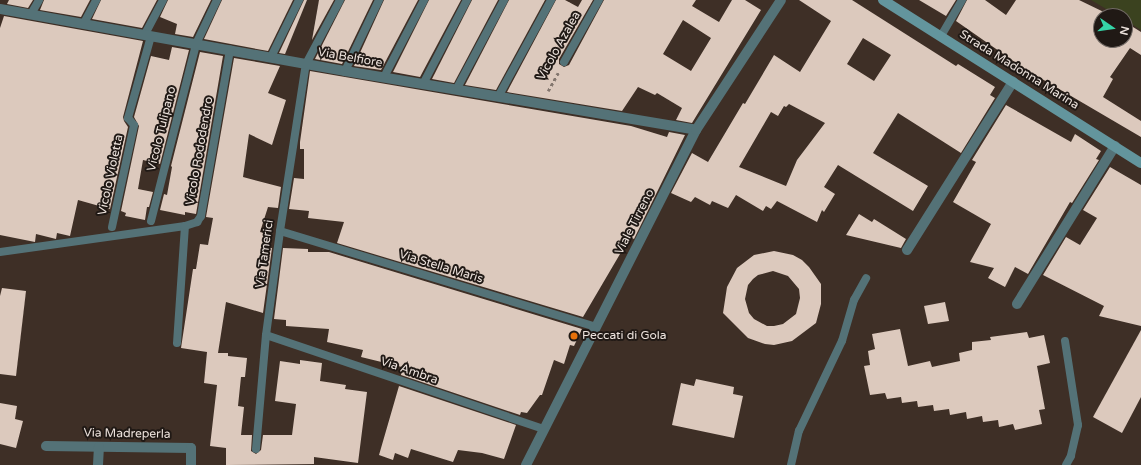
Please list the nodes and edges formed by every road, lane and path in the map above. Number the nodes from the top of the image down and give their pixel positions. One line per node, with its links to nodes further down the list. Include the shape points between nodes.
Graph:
1 (39, 0): 17 (lane)
2 (96, 0): 18 (lane)
3 (163, 0): 19 (lane)
4 (217, 0): 21 (lane, Vicolo Tulipano)
5 (299, 0): 23 (lane)
6 (340, 0): 25 (lane, Via Tamerici)
7 (379, 0): 26 (lane)
8 (424, 0): 27 (lane)
9 (467, 0): 29 (lane)
10 (504, 0): 30 (lane)
11 (551, 0): 31 (lane)
12 (599, 0): 24 (lane, Vicolo Azalea)
13 (781, 0): 33 (street, Viale Tirreno)
14 (883, 0): 20 (street, Strada Madonna Marina)
15 (962, 0): 20 (lane)
16 (0, 9): 17 (street, Via Belfiore)
17 (30, 14): 18 (street, Via Belfiore)
18 (84, 23): 19 (street, Via Belfiore)
19 (148, 35): 21 (street, Via Belfiore); 38 (lane, Vicolo Violetta, via 128,118 134,125)
20 (941, 36): 28 (street, Strada Madonna Marina)
21 (196, 44): 22 (street, Via Belfiore); 36 (lane, Vicolo Tulipano)
22 (230, 50): 23 (street, Via Belfiore); 37 (lane, Vicolo Rododendro, via 201,216 197,222)
23 (271, 57): 25 (street, Via Belfiore)
24 (564, 62): 32 (path, Vicolo Azalea)
25 (306, 64): 26 (street, Via Belfiore); 39 (lane, Via Tamerici)
26 (345, 71): 27 (street, Via Belfiore)
27 (384, 77): 29 (street, Via Belfiore)
28 (1013, 82): 34 (street, Strada Madonna Marina); 40 (street)
29 (423, 84): 30 (street, Via Belfiore)
30 (456, 90): 31 (street, Via Belfiore)
31 (498, 97): 32 (street, Via Belfiore)
32 (542, 104): 33 (street, Via Belfiore)
33 (696, 130): 44 (street, Viale Tirreno)
34 (1115, 146): 35 (street, Strada Madonna Marina); 43 (street)
35 (1141, 163)
36 (151, 221)
37 (185, 226): 41 (lane); 47 (lane)
38 (112, 227)
39 (280, 231): 44 (lane, Via Stella Maris); 45 (lane, Via Tamerici)
40 (908, 250)
41 (0, 252)
42 (866, 278): 55 (lane, via 854,300 842,341 799,431)
43 (1017, 304)
44 (596, 327): 48 (street, Viale Tirreno)
45 (266, 335): 48 (lane, Via Ambra); 51 (lane, Via Tamerici)
46 (1065, 341): 56 (lane, via 1078,425 1071,456)
47 (176, 344)
48 (544, 429): 54 (street, Viale Tirreno)
49 (46, 446): 50 (street, Via Madreperla)
50 (99, 447): 52 (street); 53 (street, Via Madreperla, via 191,448)
51 (256, 449)
52 (98, 465)
53 (191, 465)
54 (526, 465)
55 (791, 465)
56 (1066, 465)

